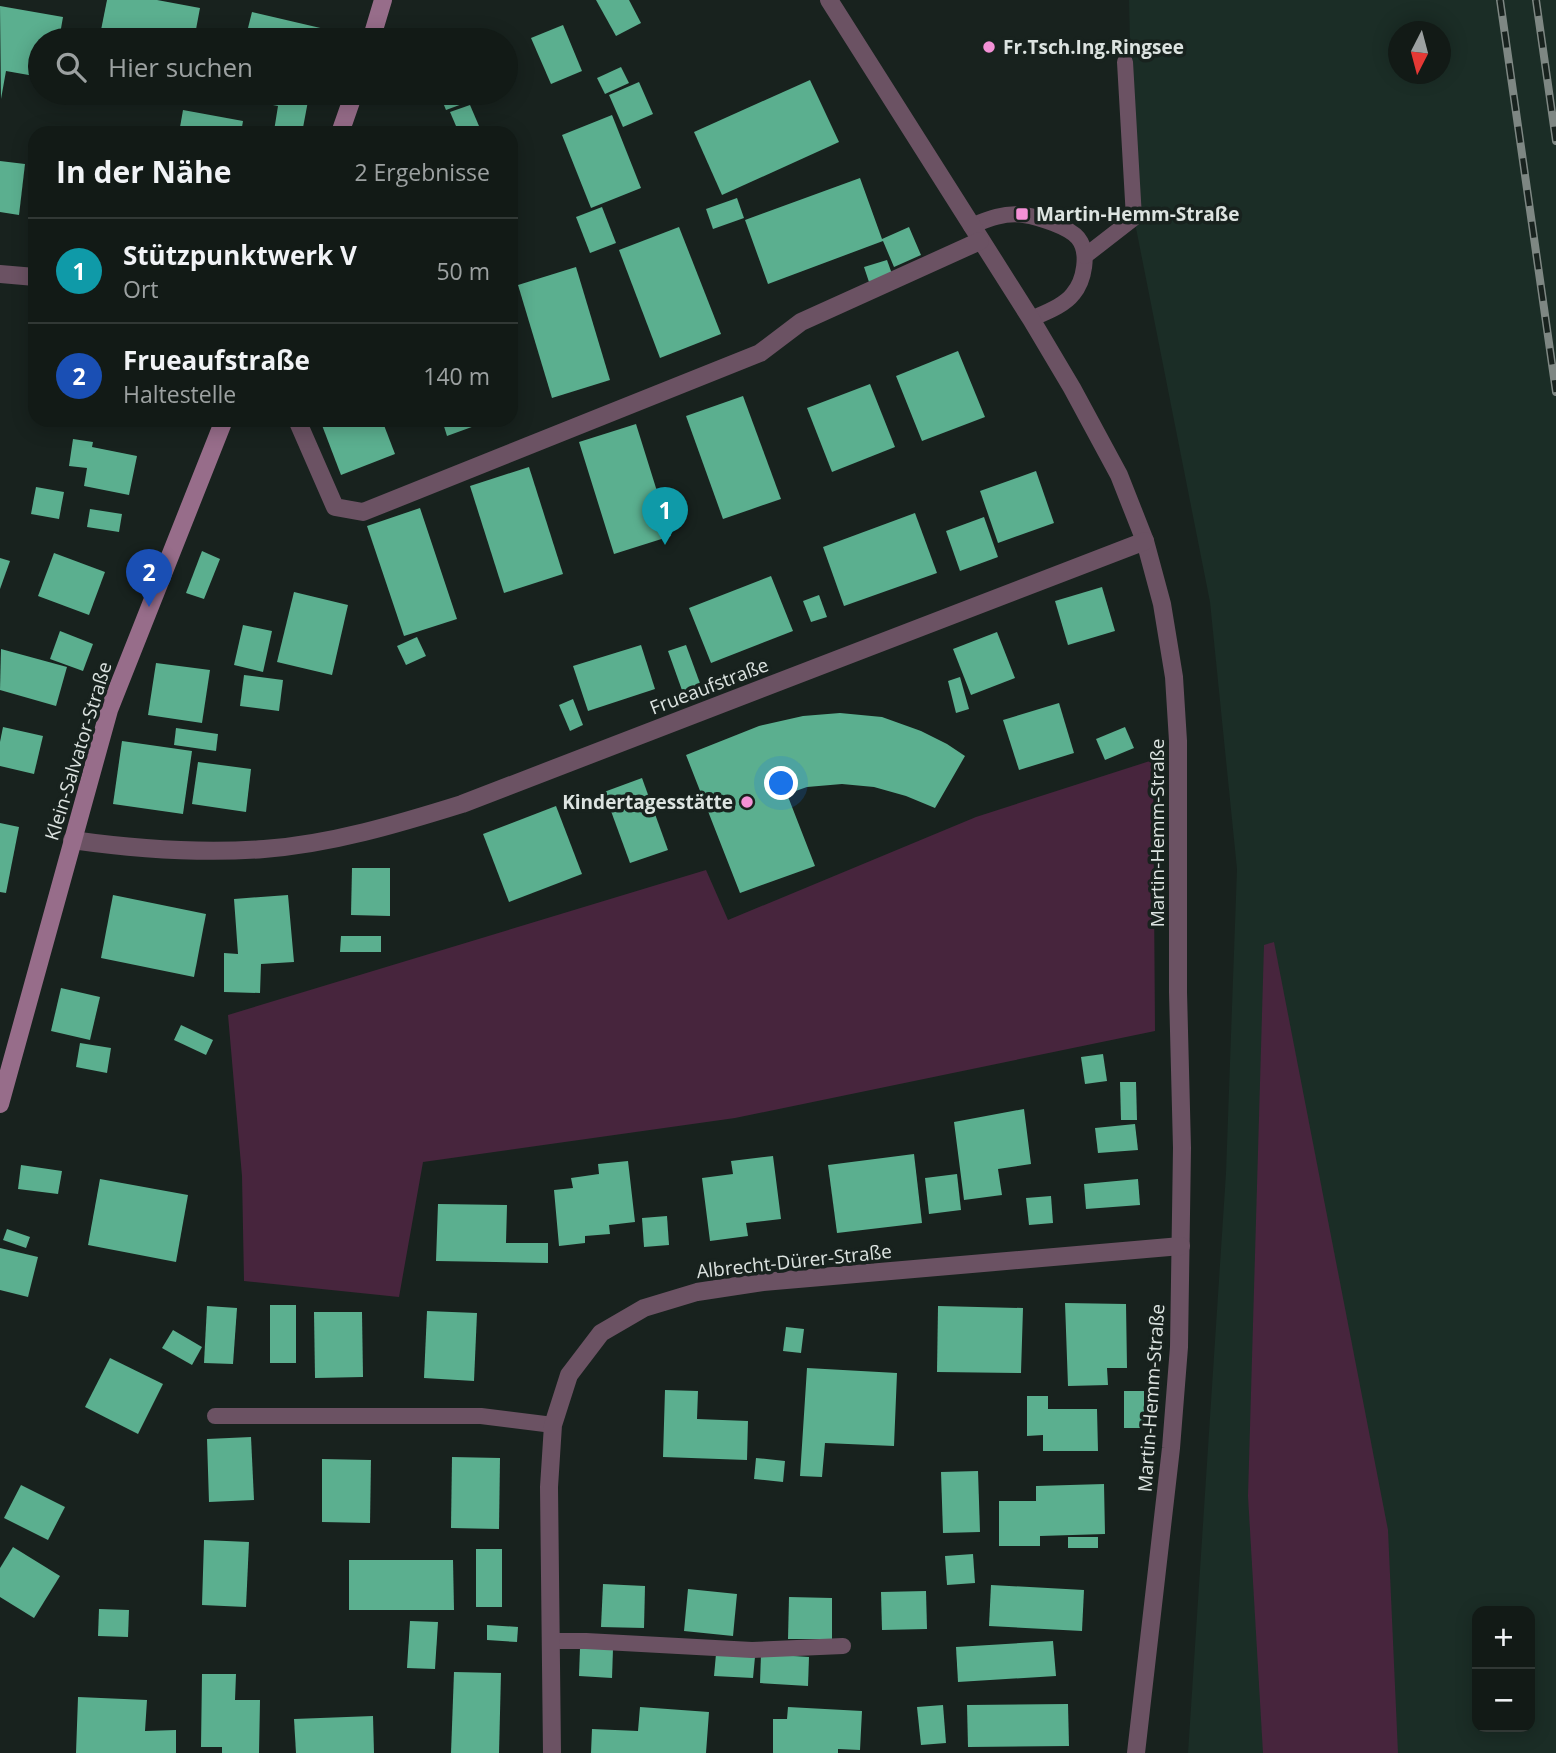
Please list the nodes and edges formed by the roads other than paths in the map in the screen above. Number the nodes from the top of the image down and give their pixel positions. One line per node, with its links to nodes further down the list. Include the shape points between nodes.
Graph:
1 (383, 0): 3 (street)
2 (829, 0): 7 (street, Martin-Hemm-Straße)
3 (375, 28)
4 (1125, 62): 8 (lane, via 1133,218)
5 (350, 105): 6 (street)
6 (342, 126)
7 (976, 234): 8 (lane, via 998,215 1022,214 1070,233); 11 (street, Martin-Hemm-Straße); 13 (street, via 801,322 760,353 363,512 335,507)
8 (1085, 256): 11 (lane, via 1083,276 1072,296)
9 (0, 274): 10 (street)
10 (28, 276)
11 (1031, 319): 14 (street, Martin-Hemm-Straße, via 1119,475)
12 (221, 427): 15 (street, Klein-Salvator-Straße, via 109,710)
13 (300, 427)
14 (1145, 541): 15 (street, Frueaufstraße, via 462,804 394,825 266,849 203,852); 17 (street, Martin-Hemm-Straße, via 1174,677 1178,741)
15 (72, 841): 16 (street, Klein-Salvator-Straße)
16 (0, 1104)
17 (1181, 1246): 19 (street, Albrecht-Dürer-Straße, via 763,1282 696,1292 643,1308 601,1333 569,1375); 23 (street, Martin-Hemm-Straße, via 1174,1410)
18 (215, 1416): 19 (lane, via 481,1416)
19 (553, 1425): 20 (street, Albrecht-Dürer-Straße)
20 (551, 1641): 21 (lane, via 752,1650); 22 (street, Albrecht-Dürer-Straße)
21 (843, 1646)
22 (552, 1753)
23 (1136, 1753)

